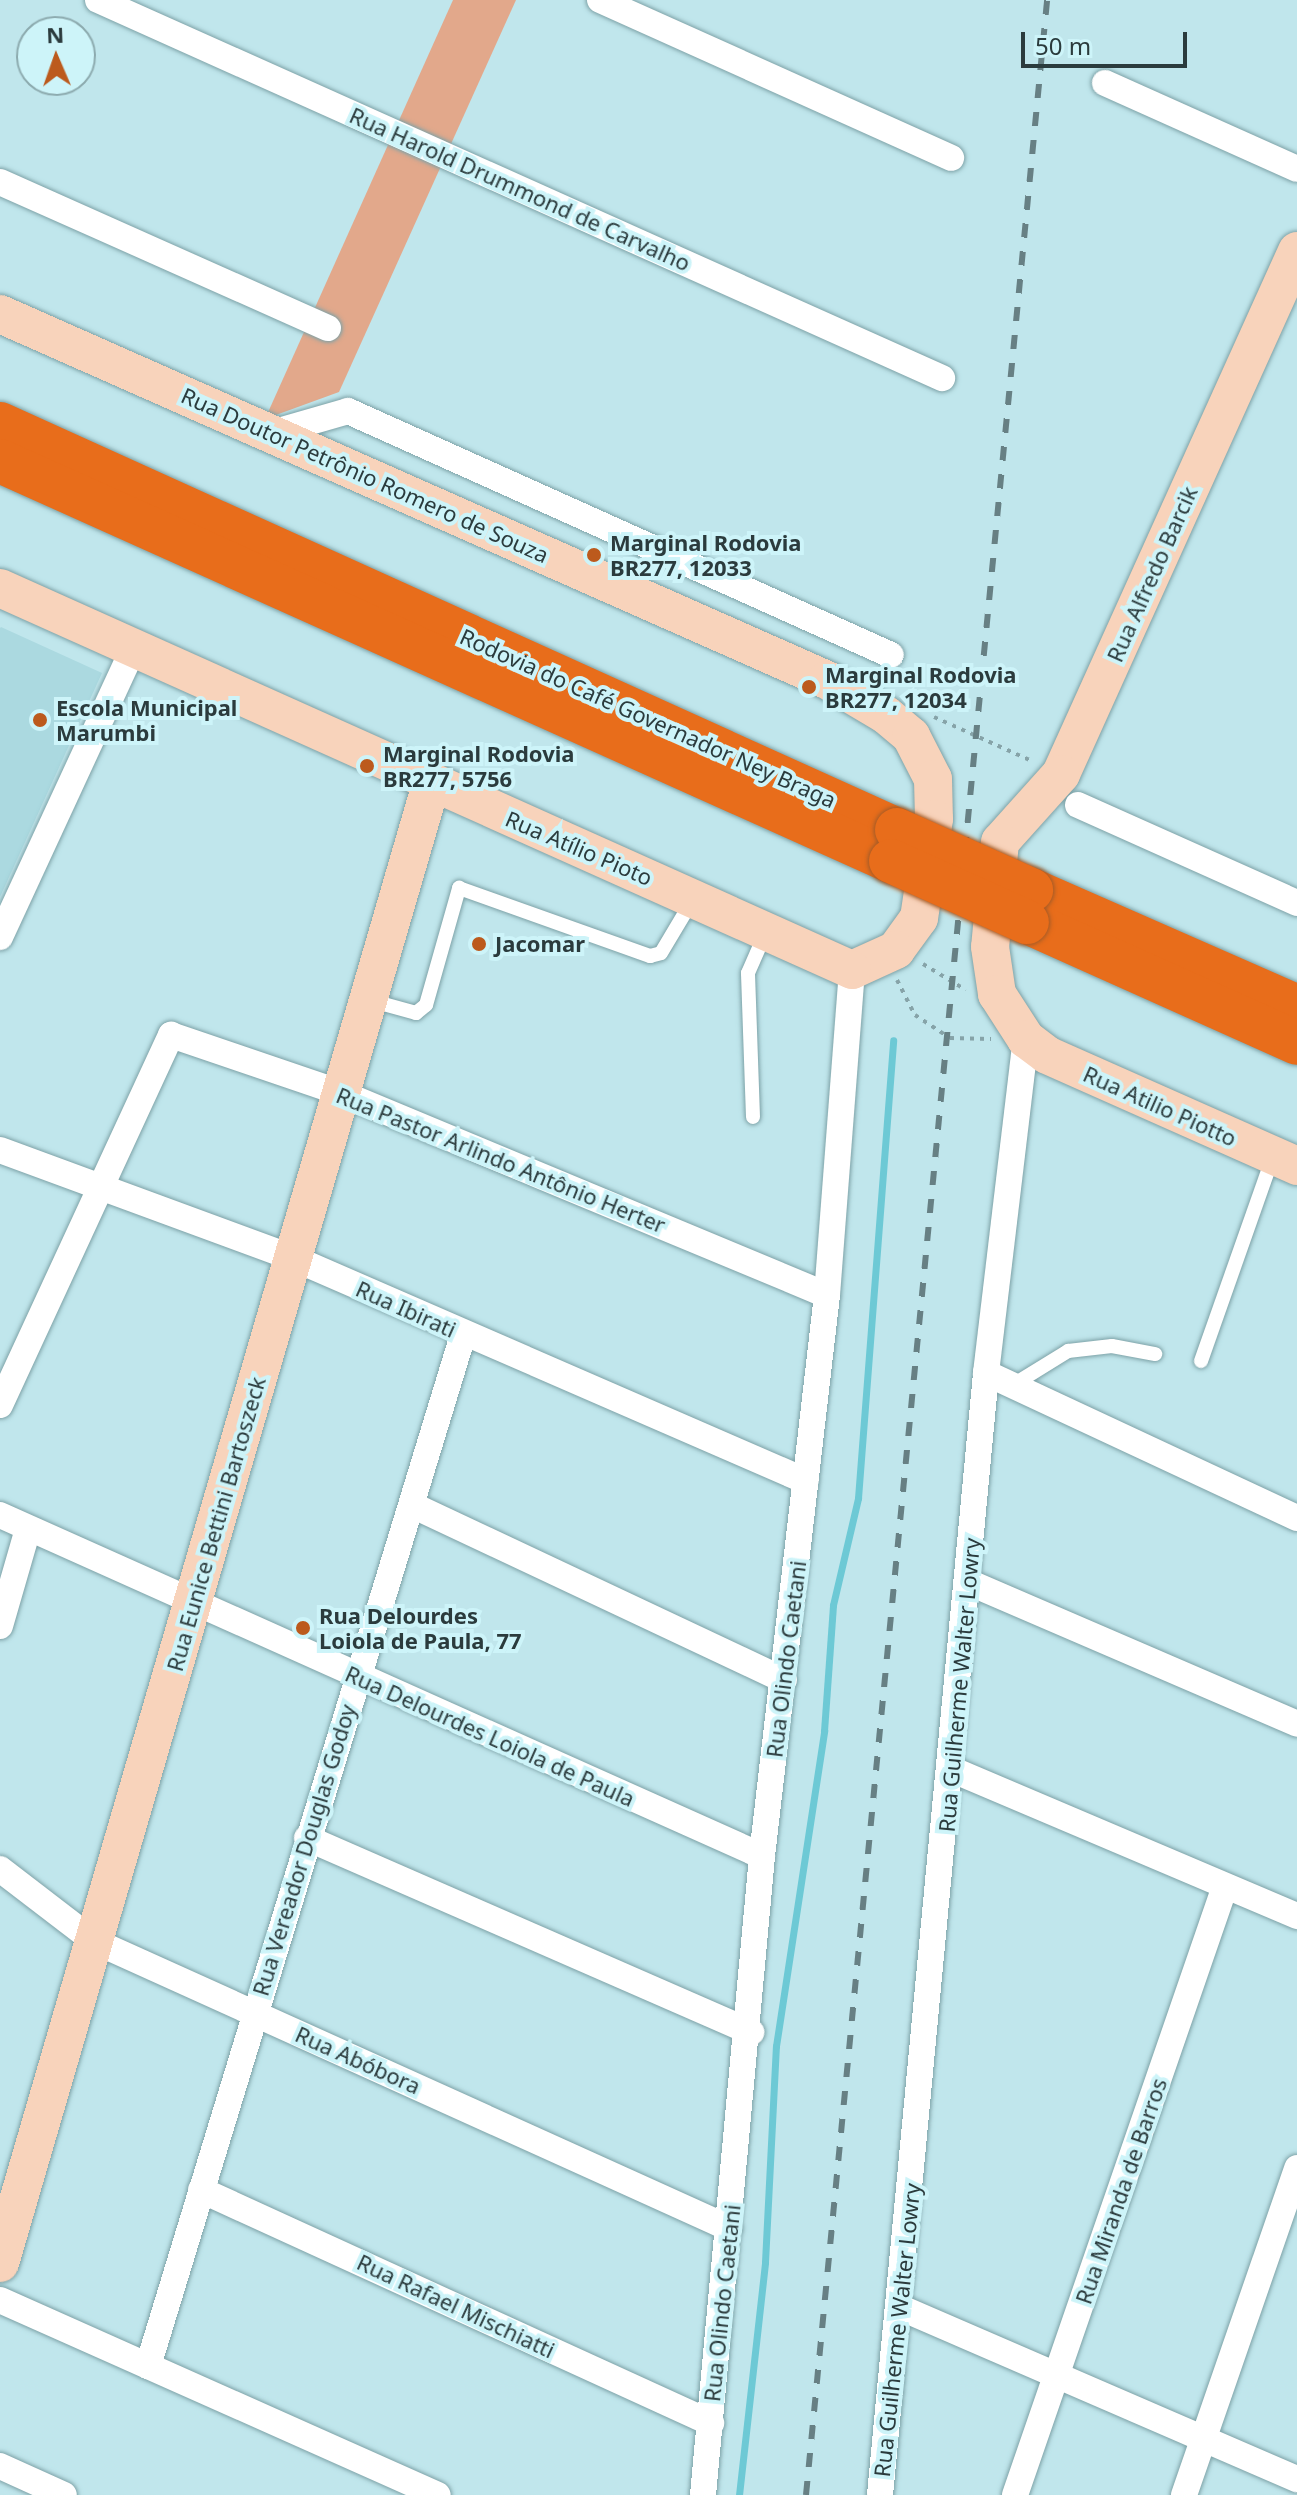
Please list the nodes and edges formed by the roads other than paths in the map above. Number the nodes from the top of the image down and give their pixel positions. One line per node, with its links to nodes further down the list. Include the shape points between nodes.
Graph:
1 (98, 0): 10 (street, Rua Harold Drummond de Carvalho)
2 (600, 0): 4 (street)
3 (1105, 83): 5 (street)
4 (951, 158)
5 (1297, 169)
6 (0, 182): 9 (street)
7 (1297, 251): 18 (street, Rua Alfredo Barcik)
8 (0, 314): 12 (street, Rua Doutor Petrônio Romero de Souza)
9 (328, 328)
10 (942, 378)
11 (0, 424): 19 (highway, Rodovia do Café Governador Ney Braga)
12 (272, 433): 16 (street, via 348,411); 19 (street, Rua Doutor Petrônio Romero de Souza, via 868,703 911,736 926,758 935,800)
13 (0, 461): 19 (highway, Rodovia do Café Governador Ney Braga)
14 (0, 588): 15 (street, Rua Atílio Pioto)
15 (133, 649): 17 (street, Rua Atílio Pioto); 24 (street)
16 (891, 655)
17 (431, 784): 20 (street, Rua Atílio Pioto); 26 (street, Rua Eunice Bettini Bartoszeck)
18 (1070, 789): 21 (street, Rua Alfredo Barcik, via 1000,842); 22 (street)
19 (905, 850): 21 (highway, Rodovia do Café Governador Ney Braga, bridge); 25 (street, via 919,918 896,950)
20 (694, 897): 23 (street, Rua Atílio Pioto); 26 (lane, via 668,944 650,956 459,888 426,1005 416,1013)
21 (1017, 899): 27 (highway, Rodovia do Café Governador Ney Braga); 28 (street, via 991,970 997,994); 29 (highway, Rodovia do Café Governador Ney Braga)
22 (1297, 903)
23 (767, 929): 25 (street, Rua Atílio Pioto); 31 (lane, via 748,973)
24 (0, 937)
25 (852, 970): 36 (street, Rua Olindo Caetani)
26 (368, 1000): 30 (street, Rua Eunice Bettini Bartoszeck)
27 (1297, 1007)
28 (1026, 1039): 33 (street, Rua Atilio Piotto, via 1069,1066); 40 (street, Rua Guilherme Walter Lowry)
29 (1297, 1043)
30 (341, 1093): 34 (street, Rua Pastor Arlindo Antônio Herter, via 171,1035); 35 (street, Rua Eunice Bettini Bartoszeck); 36 (street, Rua Pastor Arlindo Antônio Herter)
31 (753, 1117)
32 (0, 1150): 34 (street, Rua Ibirati)
33 (1285, 1161): 39 (lane)
34 (100, 1188): 35 (street, Rua Ibirati); 42 (street)
35 (293, 1258): 37 (street, Rua Ibirati); 49 (street, Rua Eunice Bettini Bartoszeck)
36 (827, 1295): 43 (street, Rua Olindo Caetani)
37 (463, 1335): 43 (street, Rua Ibirati); 44 (street, Rua Vereador Douglas Godoy)
38 (1155, 1354): 41 (lane, via 1112,1346 1068,1351)
39 (1201, 1361)
40 (986, 1373): 41 (street); 48 (street, Rua Guilherme Walter Lowry)
41 (1013, 1385): 46 (street)
42 (0, 1405)
43 (806, 1481): 52 (street, Rua Olindo Caetani)
44 (412, 1505): 51 (street, Rua Vereador Douglas Godoy); 52 (street)
45 (0, 1515): 47 (street, Rua Delourdes Loiola de Paula)
46 (1297, 1518)
47 (28, 1529): 49 (street, Rua Delourdes Loiola de Paula); 50 (street)
48 (968, 1582): 53 (street); 54 (street, Rua Guilherme Walter Lowry)
49 (193, 1602): 51 (street, Rua Delourdes Loiola de Paula); 60 (street, Rua Eunice Bettini Bartoszeck)
50 (0, 1626)
51 (355, 1677): 55 (street, Rua Vereador Douglas Godoy); 56 (street, Rua Delourdes Loiola de Paula)
52 (784, 1680): 56 (street, Rua Olindo Caetani)
53 (1297, 1724)
54 (953, 1770): 58 (street); 68 (street, Rua Guilherme Walter Lowry)
55 (307, 1838): 61 (street, Rua Vereador Douglas Godoy); 62 (street)
56 (762, 1856): 62 (street, Rua Olindo Caetani)
57 (0, 1869): 60 (street, Rua Abóbora)
58 (1225, 1886): 59 (street); 70 (street, Rua Miranda de Barros)
59 (1297, 1916)
60 (94, 1941): 61 (street, Rua Abóbora); 66 (street, Rua Eunice Bettini Bartoszeck)
61 (255, 2013): 64 (street, Rua Vereador Douglas Godoy); 65 (street, Rua Abóbora)
62 (751, 2032): 65 (street, Rua Olindo Caetani)
63 (1297, 2168): 72 (street)
64 (201, 2190): 69 (street, Rua Vereador Douglas Godoy); 71 (street, Rua Rafael Mischiatti)
65 (729, 2228): 71 (street, Rua Olindo Caetani)
66 (0, 2263)
67 (0, 2300): 69 (street)
68 (899, 2307): 70 (street); 78 (street, Rua Guilherme Walter Lowry)
69 (148, 2366): 76 (street)
70 (1060, 2370): 72 (street); 79 (street, Rua Miranda de Barros)
71 (711, 2423): 77 (street, Rua Olindo Caetani)
72 (1206, 2436): 74 (street); 80 (street)
73 (0, 2466): 75 (street)
74 (1297, 2479)
75 (64, 2495)
76 (437, 2495)
77 (703, 2495)
78 (880, 2495)
79 (1015, 2495)
80 (1184, 2495)

